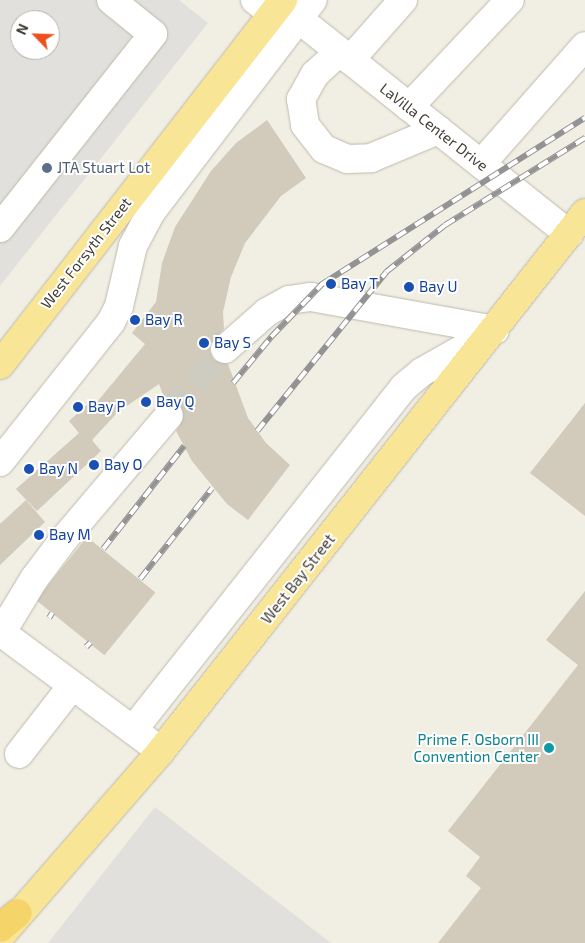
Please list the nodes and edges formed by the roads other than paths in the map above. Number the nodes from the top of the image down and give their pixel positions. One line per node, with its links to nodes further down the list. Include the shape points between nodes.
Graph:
1 (111, 0): 11 (street, via 153,34)
2 (403, 0): 6 (street)
3 (510, 0): 7 (street)
4 (285, 7): 6 (street, LaVilla Center Drive); 14 (main road, West Forsyth Street); 16 (street, via 152,211 133,246 119,306 111,322)
5 (585, 46): 9 (street)
6 (345, 56): 7 (street, LaVilla Center Drive); 8 (street, via 315,74 302,99 305,125 324,149 347,159 371,158)
7 (409, 107): 8 (street, LaVilla Center Drive)
8 (438, 130): 9 (street, LaVilla Center Drive)
9 (481, 164): 10 (street, LaVilla Center Drive)
10 (577, 224): 12 (main road, West Bay Street)
11 (0, 228)
12 (495, 330): 13 (street, via 312,297 289,300 267,312); 19 (street, via 422,372 404,387); 20 (main road, West Bay Street)
13 (225, 349)
14 (0, 365)
15 (170, 415): 17 (street, via 64,539 34,578)
16 (0, 462)
17 (1, 634): 18 (street)
18 (72, 686): 19 (street); 21 (street)
19 (133, 730): 20 (street)
20 (161, 751): 22 (main road, West Bay Street)
21 (19, 754)
22 (9, 921): 23 (main road, West Bay Street)
23 (0, 936)

